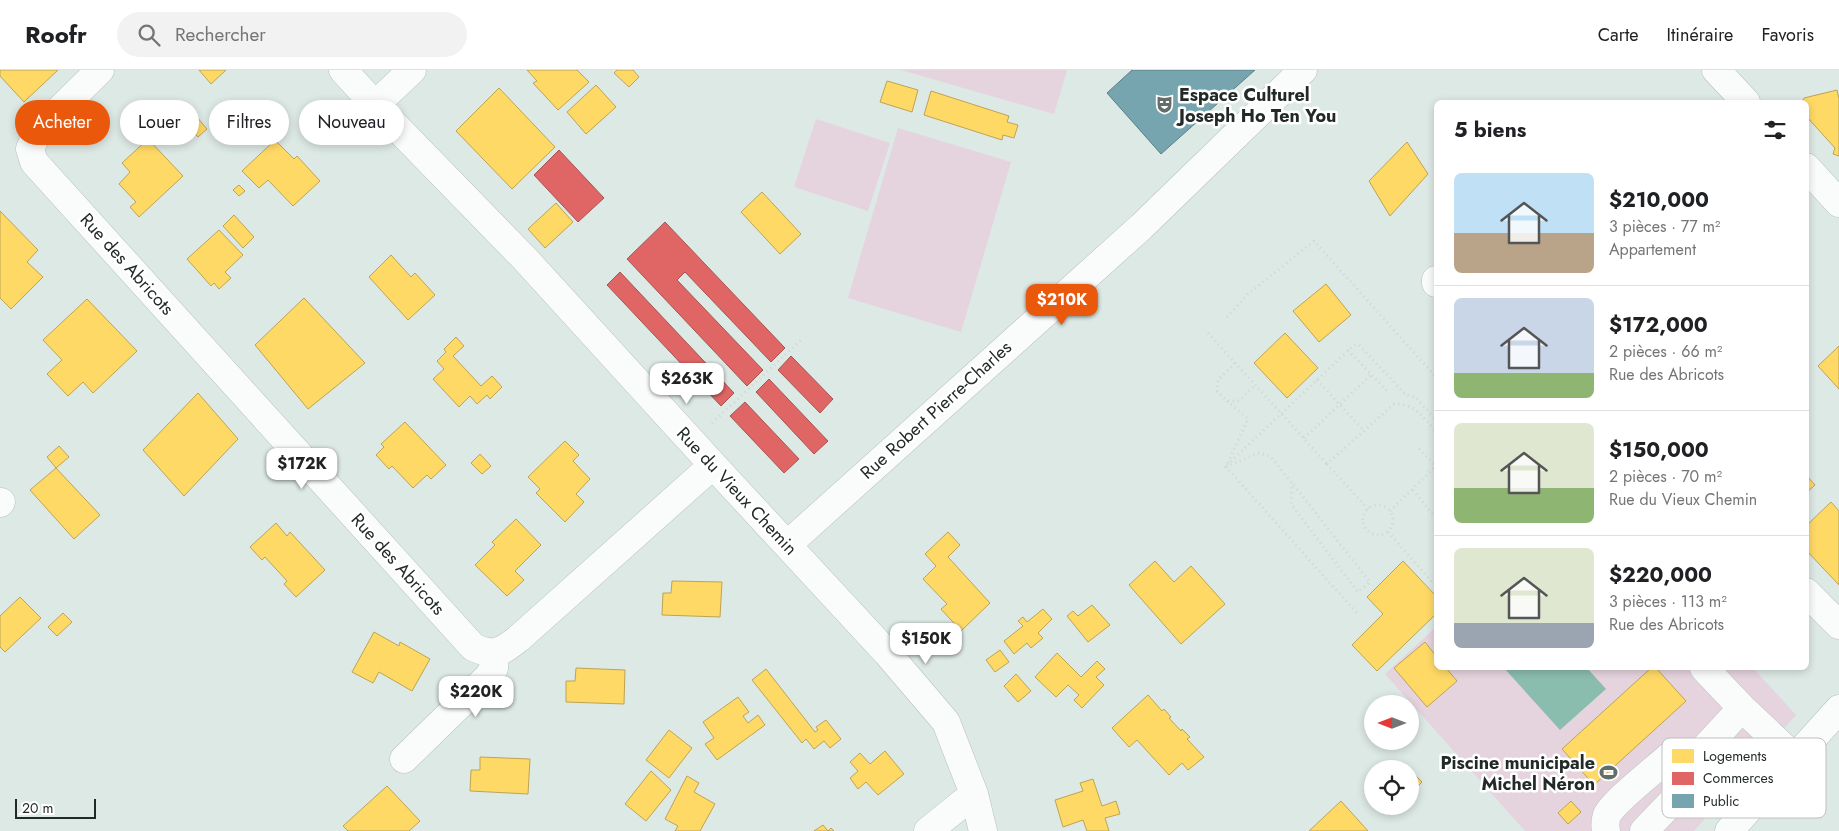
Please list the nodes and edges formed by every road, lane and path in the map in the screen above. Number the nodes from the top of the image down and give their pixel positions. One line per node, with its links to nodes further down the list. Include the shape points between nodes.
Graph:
1 (100, 70): 47 (street, Rue des Abricots, via 38,130 30,149 34,162 473,647 485,653)
2 (343, 70): 6 (street, Rue du Vieux Chemin)
3 (412, 70): 7 (street)
4 (1303, 70): 42 (street, Rue Robert Pierre-Charles, via 1141,226)
5 (1716, 70): 8 (street)
6 (370, 100)
7 (380, 100)
8 (1744, 100)
9 (404, 135): 29 (street, Rue du Vieux Chemin, via 526,260)
10 (1809, 170): 11 (street)
11 (1839, 203)
12 (1227, 317): 18 (path, via 1248,294 1314,241)
13 (1208, 333): 16 (path)
14 (801, 340): 29 (path, via 705,429)
15 (1348, 350): 17 (path); 19 (path); 25 (path, via 1359,345 1406,395 1415,397)
16 (1235, 363): 20 (path); 22 (path, via 1218,380 1216,391)
17 (1372, 374): 21 (path); 23 (path)
18 (1434, 374)
19 (1317, 380): 23 (path); 24 (path)
20 (1255, 385): 22 (path, via 1238,401); 24 (path)
21 (1389, 393)
22 (1227, 401): 34 (path, via 1248,419)
23 (1340, 404): 27 (path); 28 (path)
24 (1281, 414): 28 (path); 34 (path)
25 (1434, 418)
26 (1434, 430): 27 (path, via 1413,407 1394,404)
27 (1364, 431): 31 (path)
28 (1304, 438): 31 (path)
29 (694, 444): 33 (street, Rue du Vieux Chemin)
30 (1419, 450): 32 (path)
31 (1327, 464): 38 (path)
32 (1434, 464)
33 (713, 465): 42 (street, Rue du Vieux Chemin); 47 (street, via 518,639)
34 (1226, 467): 36 (path, via 1258,453 1270,456); 45 (path)
35 (1434, 468): 37 (path)
36 (1292, 483): 36 (path, via 1370,582 1358,592 1291,504)
37 (1413, 490): 39 (path); 40 (path)
38 (1368, 508): 39 (path, via 1377,505); 41 (path, via 1362,522 1367,532 1376,536)
39 (1390, 511): 41 (path, via 1393,521)
40 (1434, 516)
41 (1388, 532): 43 (path)
42 (787, 546): 56 (street, Rue du Vieux Chemin, via 888,654 946,722)
43 (1434, 583)
44 (1809, 595): 46 (street)
45 (1357, 613)
46 (1839, 625)
47 (495, 653): 54 (street, via 494,668 488,678)
48 (1706, 670): 49 (street)
49 (1742, 708): 51 (street); 52 (street)
50 (1839, 708): 53 (street)
51 (1714, 738)
52 (1774, 738)
53 (1813, 738)
54 (404, 758)
55 (1662, 763): 61 (street, via 1615,804 1607,815)
56 (974, 794): 59 (street); 60 (street, Rue du Vieux Chemin)
57 (1662, 812): 62 (street)
58 (1742, 818): 63 (street)
59 (928, 831)
60 (983, 831)
61 (1606, 831)
62 (1644, 831)
63 (1730, 831)

